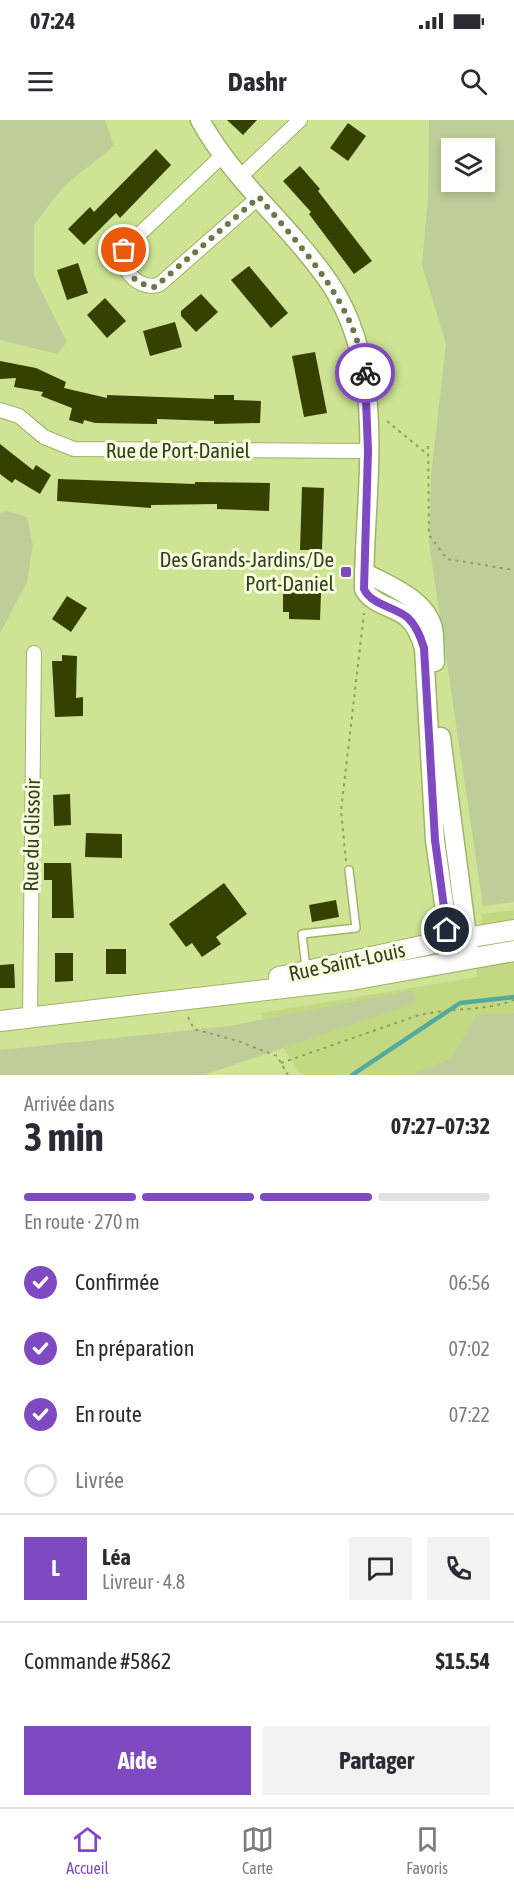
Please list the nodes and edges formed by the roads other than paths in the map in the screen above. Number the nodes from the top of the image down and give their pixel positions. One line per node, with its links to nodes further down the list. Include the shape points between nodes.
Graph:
1 (201, 120): 3 (street)
2 (300, 120): 4 (street)
3 (223, 155): 4 (street); 5 (street, via 128,245 122,256 124,267 143,285 155,287)
4 (241, 176): 5 (street)
5 (259, 197): 7 (street, via 332,286 353,329 366,379)
6 (0, 410): 7 (street, Rue de Port-Daniel, via 19,416 44,437 74,449)
7 (368, 451): 11 (street, via 364,572 415,601 433,629)
8 (34, 653): 16 (street, Rue du Glissoir)
9 (349, 870): 14 (lane, via 356,928 302,934)
10 (514, 930): 11 (main road, Rue Saint-Louis)
11 (458, 939): 13 (street); 14 (main road, Rue Saint-Louis)
12 (514, 951): 13 (main road, Rue Saint-Louis)
13 (461, 960): 15 (main road, Rue Saint-Louis, via 351,980)
14 (306, 971): 15 (main road, Rue Saint-Louis)
15 (180, 999): 16 (main road, Rue Saint-Louis)
16 (30, 1018): 17 (main road, Rue Saint-Louis)
17 (0, 1021)

